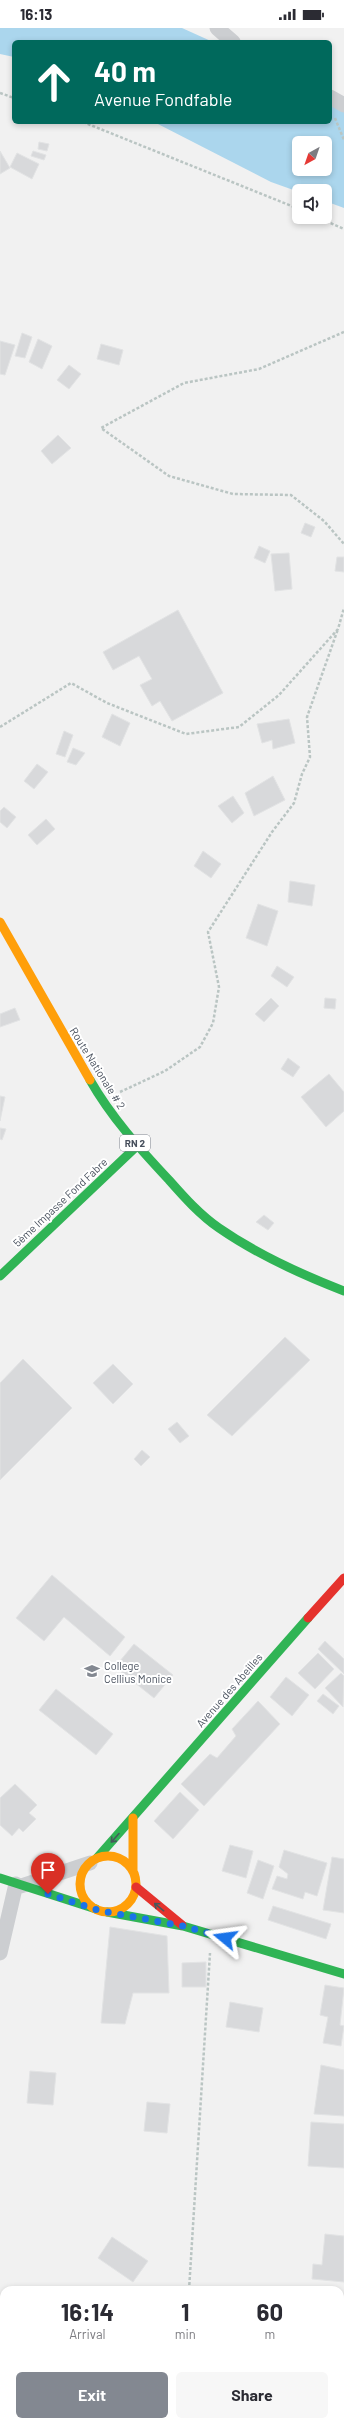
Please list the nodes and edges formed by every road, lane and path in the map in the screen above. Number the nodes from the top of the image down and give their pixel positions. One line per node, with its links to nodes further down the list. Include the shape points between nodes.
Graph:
1 (217, 28): 2 (street)
2 (231, 40)
3 (0, 94): 4 (path)
4 (12, 97)
5 (332, 100): 6 (street)
6 (338, 109): 8 (path)
7 (88, 124): 9 (path)
8 (344, 140)
9 (292, 206)
10 (332, 224): 11 (path)
11 (344, 229)
12 (344, 332): 13 (path, via 259,369 184,383 101,428 169,476 233,494 291,495 324,521)
13 (344, 544)
14 (344, 608): 15 (path)
15 (338, 629): 16 (path, via 279,695 239,727 186,734 107,703 71,684); 18 (path, via 307,717 310,757 294,803 272,832 208,932 219,987 213,1023 200,1047 165,1071)
16 (0, 727)
17 (0, 922): 18 (street, Route Nationale # 2 / RN 2)
18 (102, 1102): 19 (street, Route Nationale # 2 / RN 2)
19 (138, 1146): 20 (street, 5ème Impasse Fond Fabre); 21 (street, Route Nationale # 2 / RN 2, via 191,1204 219,1228 284,1267)
20 (0, 1276)
21 (344, 1291)
22 (344, 1578): 23 (street, Avenue des Abeilles)
23 (133, 1818): 24 (street, Avenue des Abeilles, one-way to 24); 25 (street)
24 (94, 1860): 25 (street, via 116,1857 128,1864); 27 (street); 29 (street, via 84,1870 81,1888 87,1902)
25 (133, 1871): 28 (street)
26 (0, 1878): 27 (street)
27 (18, 1885): 29 (street); 32 (street)
28 (136, 1887): 29 (street, via 129,1902 115,1911); 30 (street, one-way to 28)
29 (104, 1911): 30 (street)
30 (183, 1926): 31 (street)
31 (211, 1934): 33 (street); 34 (path)
32 (0, 1953)
33 (344, 1974)
34 (189, 2286)

